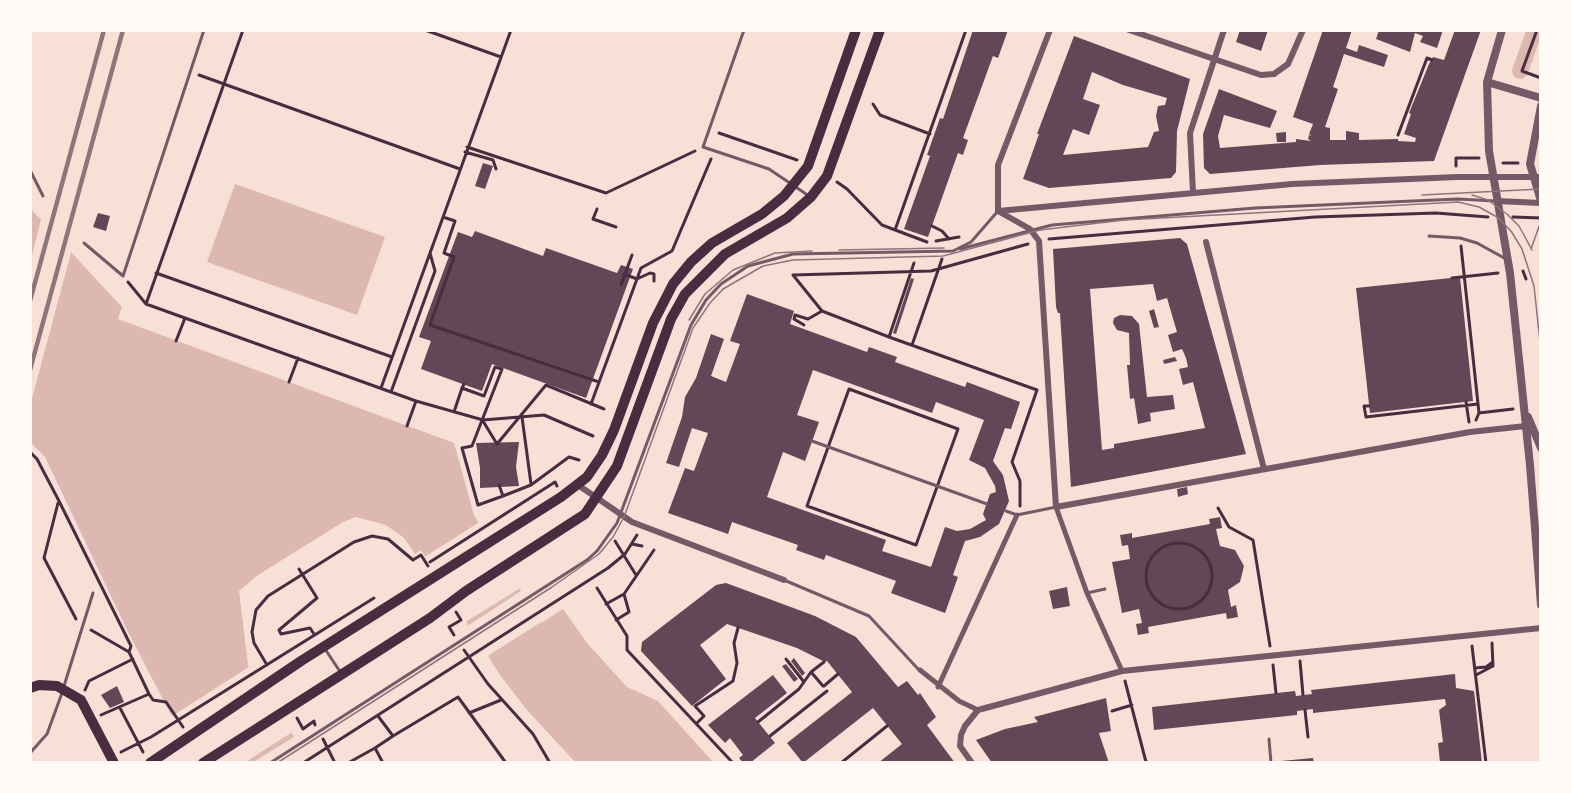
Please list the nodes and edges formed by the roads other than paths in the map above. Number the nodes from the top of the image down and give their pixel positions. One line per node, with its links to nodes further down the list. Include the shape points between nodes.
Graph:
1 (204, 30): 27 (lane, via 123,276)
2 (744, 30): 17 (lane, via 703,147 769,169)
3 (856, 30): 17 (main road, via 813,154)
4 (880, 30): 20 (main road, via 832,165)
5 (1050, 30): 23 (street, via 998,165)
6 (1129, 30): 10 (street)
7 (1224, 30): 10 (street)
8 (1303, 30): 10 (street, via 1288,64 1274,74 1261,75)
9 (1502, 30): 11 (street)
10 (1214, 60): 18 (street, via 1190,133)
11 (1487, 82): 12 (street); 15 (street)
12 (1541, 98)
13 (1541, 106): 16 (street, via 1530,164)
14 (30, 170): 19 (lane)
15 (1492, 177): 16 (street); 18 (street, via 1292,184); 21 (street)
16 (1537, 177): 22 (street)
17 (793, 186): 20 (lane); 35 (main road, via 762,214 707,248 673,284 653,323 609,443)
18 (1193, 192): 23 (street)
19 (43, 196)
20 (811, 197): 36 (main road, via 775,226 714,262 685,294 671,319 617,466)
21 (1497, 201): 22 (street); 24 (lane, via 1458,199 1255,208); 29 (street)
22 (1541, 202)
23 (998, 212): 24 (street); 28 (lane, via 971,242)
24 (1030, 229): 28 (lane); 38 (street, via 1039,241)
25 (1429, 236): 29 (lane, via 1477,243)
26 (1206, 242): 34 (street)
27 (84, 243)
28 (953, 251): 40 (lane, via 793,254 748,267 721,284 691,325)
29 (1508, 260): 30 (street)
30 (1521, 408): 31 (street); 33 (street)
31 (1526, 426): 34 (street, via 1470,432); 46 (street)
32 (812, 441): 37 (lane)
33 (1541, 448)
34 (1264, 469): 38 (street)
35 (578, 485): 36 (street); 48 (main road)
36 (597, 499): 40 (street); 51 (main road, via 577,521)
37 (987, 504)
38 (1056, 507): 41 (lane); 45 (street)
39 (1006, 511): 41 (lane)
40 (621, 515): 42 (street); 60 (lane, via 611,535 578,566)
41 (1017, 515): 52 (street)
42 (784, 580): 49 (lane, via 869,616)
43 (1105, 589): 45 (lane)
44 (93, 593): 56 (lane, via 53,723 43,741)
45 (1087, 593): 50 (street)
46 (1541, 605)
47 (1541, 628): 50 (street)
48 (324, 647): 51 (lane); 58 (main road)
49 (920, 670): 52 (street)
50 (1122, 671): 54 (street)
51 (342, 674): 59 (main road)
52 (938, 687): 54 (street)
53 (30, 688): 57 (main road, via 49,685 73,694 87,708)
54 (978, 710): 61 (street, via 964,726 960,746)
55 (1269, 739): 62 (lane)
56 (30, 753)
57 (114, 763)
58 (150, 763)
59 (203, 763)
60 (270, 763)
61 (972, 763)
62 (1271, 763)

